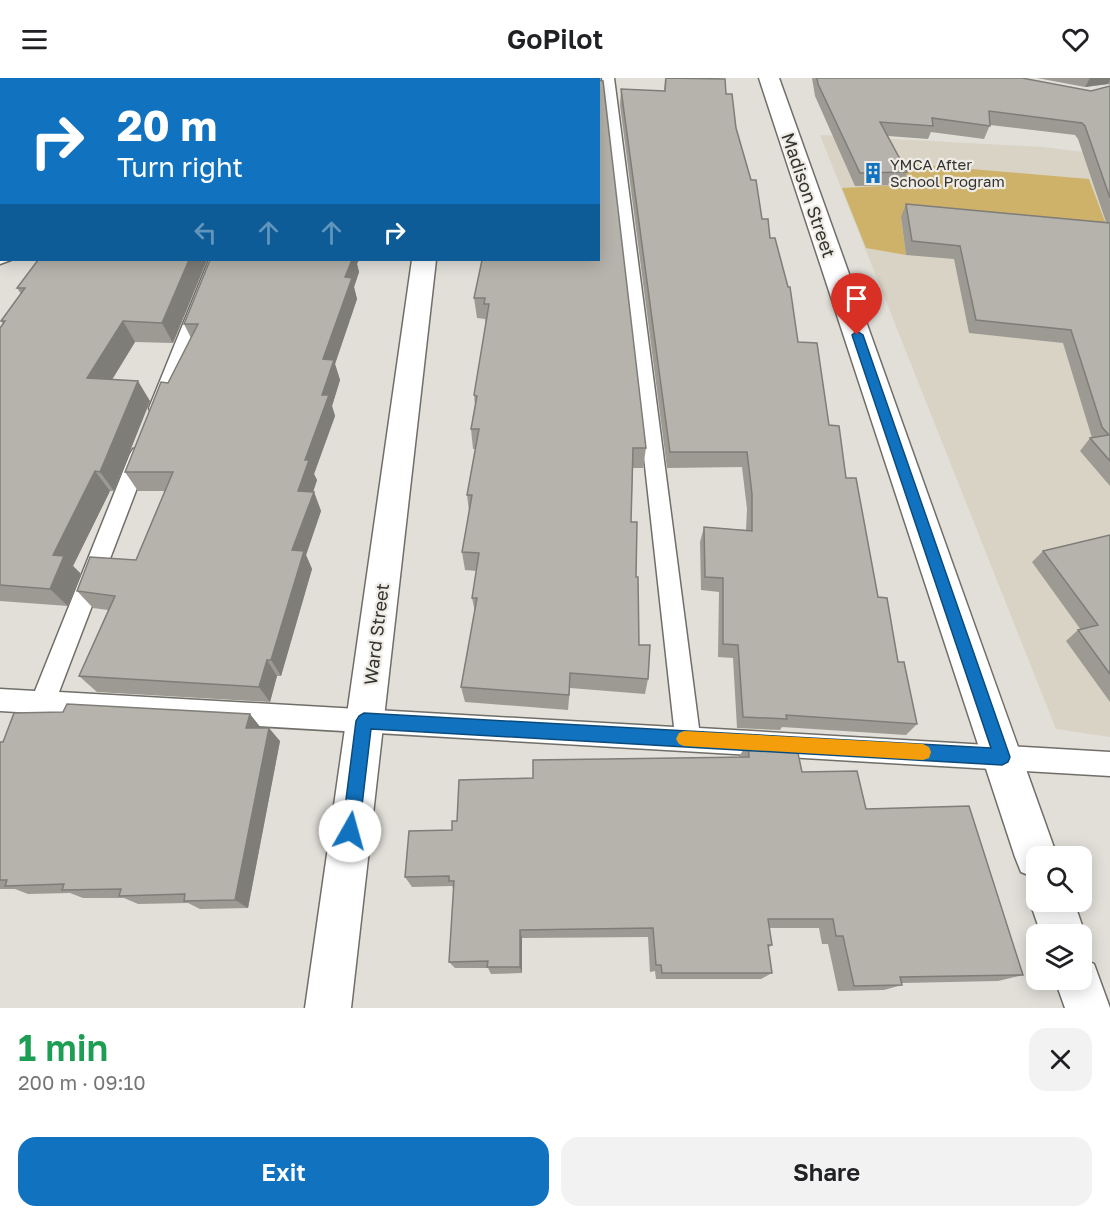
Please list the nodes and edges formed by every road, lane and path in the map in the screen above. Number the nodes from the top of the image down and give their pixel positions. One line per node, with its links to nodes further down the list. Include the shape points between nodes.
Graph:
1 (608, 78): 8 (lane)
2 (769, 78): 9 (street, Madison Street)
3 (217, 261): 6 (lane)
4 (424, 261): 7 (street, Ward Street)
5 (0, 700): 6 (lane)
6 (43, 702): 7 (lane)
7 (364, 721): 8 (lane); 13 (street, Ward Street)
8 (688, 739): 9 (lane)
9 (1002, 757): 10 (lane); 11 (street, Madison Street)
10 (1110, 764)
11 (1032, 846)
12 (1082, 990): 14 (street)
13 (328, 1008)
14 (1088, 1008)

